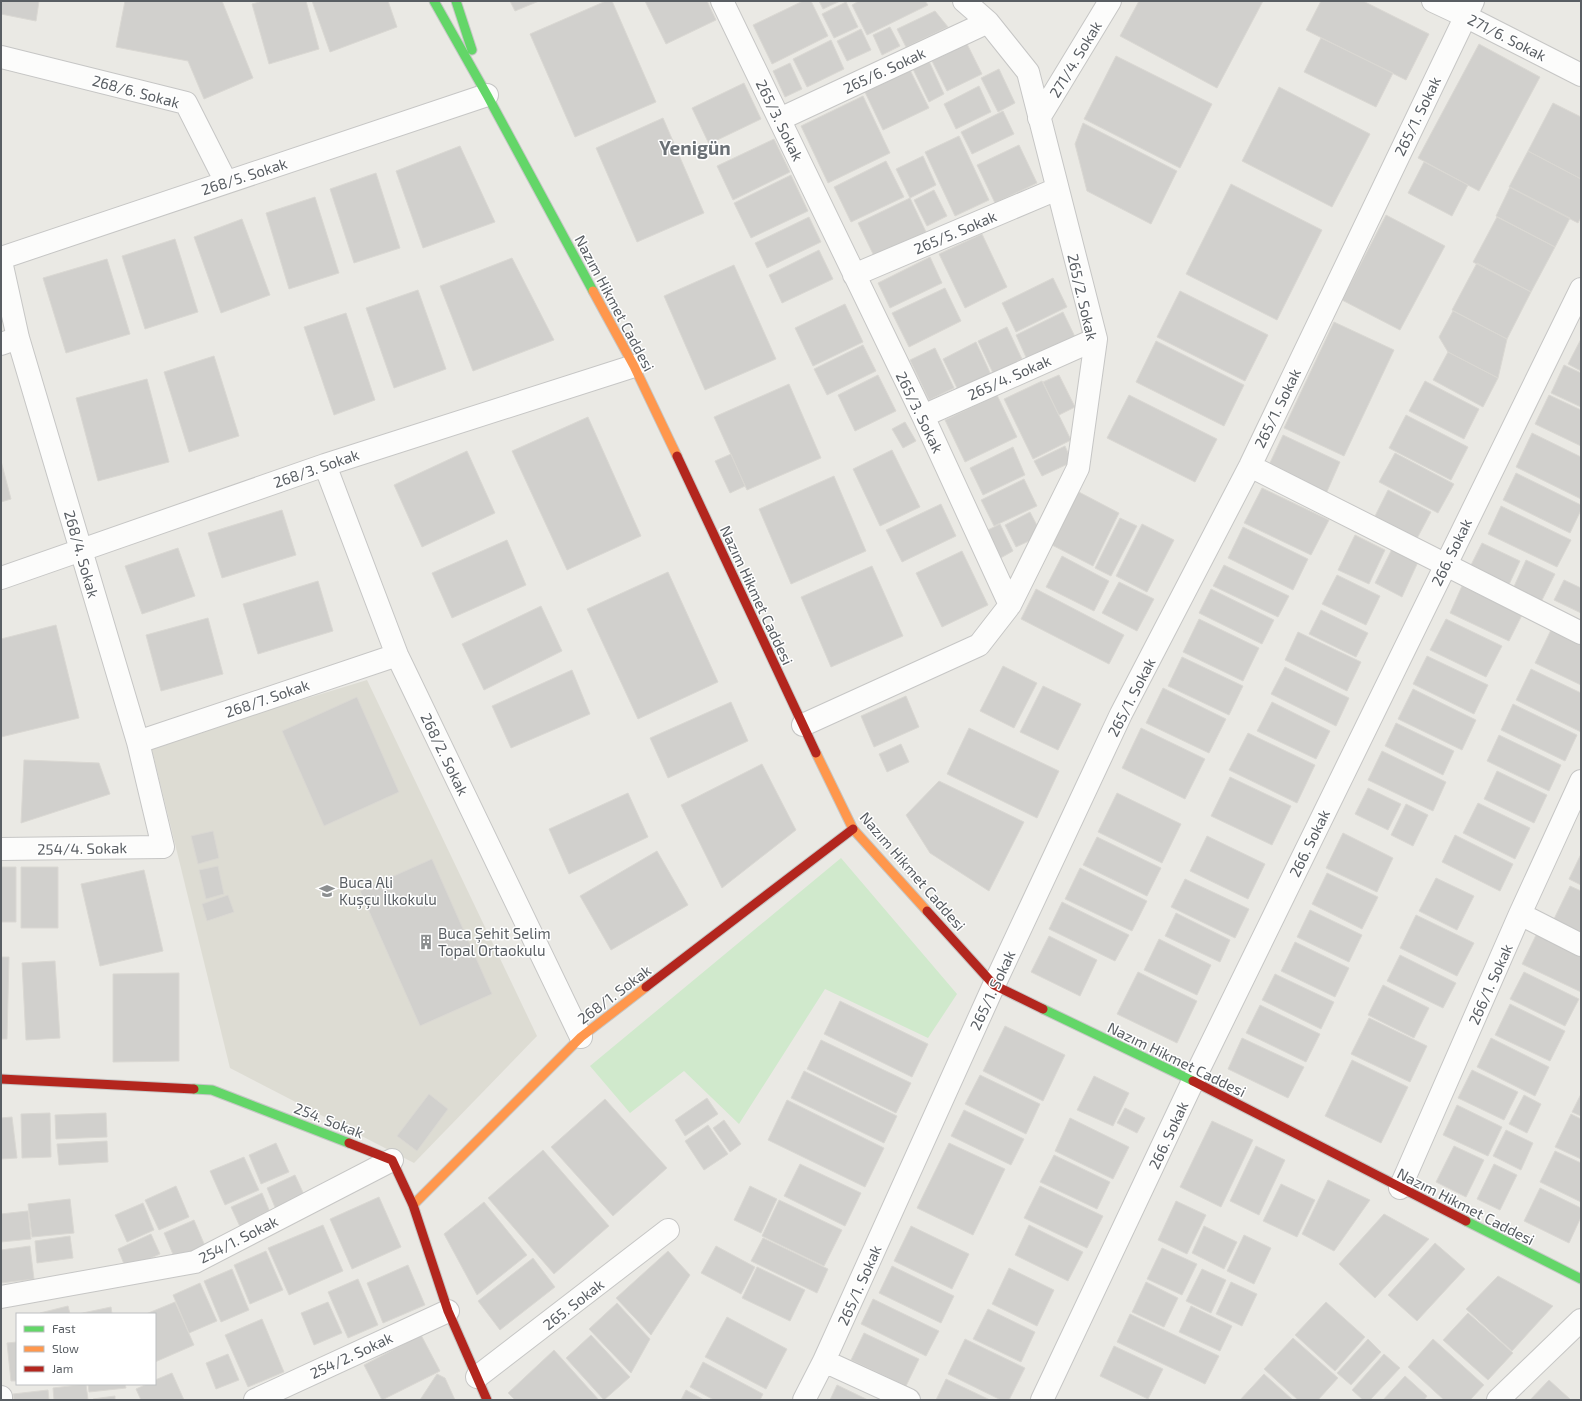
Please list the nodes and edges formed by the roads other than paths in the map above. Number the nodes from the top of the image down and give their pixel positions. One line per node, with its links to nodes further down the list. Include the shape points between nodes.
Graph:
1 (434, 1): 11 (main road, Nazım Hikmet Caddesi)
2 (456, 1): 11 (main road, Nazım Hikmet Caddesi)
3 (722, 1): 13 (street, 265/3. Sokak)
4 (964, 1): 8 (street, 265/2. Sokak)
5 (1110, 1): 12 (street, 271/4. Sokak)
6 (1433, 1): 7 (street, 271/6. Sokak)
7 (1469, 8): 10 (street, 271/6. Sokak); 24 (street, 265/1. Sokak)
8 (988, 22): 12 (street, 265/2. Sokak, via 1028,72); 13 (street, 265/6. Sokak)
9 (1, 57): 14 (street, 268/6. Sokak, via 186,103)
10 (1581, 75)
11 (487, 95): 14 (street, 268/5. Sokak); 21 (main road, Nazım Hikmet Caddesi)
12 (1039, 118): 15 (street, 265/2. Sokak)
13 (780, 119): 17 (street, 265/3. Sokak)
14 (226, 182): 16 (street, 268/5. Sokak)
15 (1057, 189): 17 (street, 265/5. Sokak); 19 (street, 265/2. Sokak)
16 (1, 259): 20 (street, 268/4. Sokak)
17 (854, 275): 22 (street, 265/3. Sokak)
18 (1581, 289): 26 (street, 266. Sokak)
19 (1096, 339): 22 (street, 265/4. Sokak); 28 (street, 265/2. Sokak, via 1078,468)
20 (10, 341): 25 (street, 268/4. Sokak)
21 (634, 366): 23 (street, 268/3. Sokak); 31 (main road, Nazım Hikmet Caddesi)
22 (923, 416): 28 (street, 265/3. Sokak)
23 (325, 464): 25 (street, 268/3. Sokak); 30 (street, 268/2. Sokak)
24 (1250, 466): 26 (street); 39 (street, 265/1. Sokak, via 1121,714)
25 (81, 550): 27 (street, 268/3. Sokak); 32 (street, 268/4. Sokak)
26 (1445, 565): 29 (street); 42 (street, 266. Sokak)
27 (1, 578)
28 (1010, 605): 31 (street, via 979,645)
29 (1581, 633)
30 (397, 655): 32 (street, 268/7. Sokak); 40 (street, 268/2. Sokak)
31 (803, 725): 34 (main road, Nazım Hikmet Caddesi)
32 (138, 742): 35 (street, 268/4. Sokak)
33 (1581, 781): 37 (street, 266/1. Sokak)
34 (853, 829): 39 (main road, Nazım Hikmet Caddesi); 40 (main road, 268/1. Sokak)
35 (163, 847): 36 (street, 254/4. Sokak)
36 (1, 849)
37 (1520, 914): 38 (street); 44 (street, 266/1. Sokak)
38 (1581, 945)
39 (994, 985): 42 (main road, Nazım Hikmet Caddesi); 51 (street, 265/1. Sokak)
40 (581, 1037): 45 (main road, 268/1. Sokak)
41 (1, 1079): 43 (main road, 254. Sokak, via 212,1090)
42 (1193, 1081): 44 (main road, Nazım Hikmet Caddesi); 57 (street, 266. Sokak)
43 (392, 1160): 45 (main road); 48 (street, 254/1. Sokak, via 195,1262)
44 (1400, 1188): 47 (main road, Nazım Hikmet Caddesi)
45 (413, 1205): 49 (main road)
46 (668, 1230): 52 (street, 265. Sokak)
47 (1581, 1279)
48 (1, 1297)
49 (448, 1311): 52 (main road); 53 (street, 254/2. Sokak)
50 (1581, 1320): 58 (street)
51 (824, 1361): 55 (street, 265/1. Sokak); 56 (street)
52 (477, 1378): 54 (main road)
53 (255, 1400)
54 (488, 1400)
55 (804, 1400)
56 (909, 1400)
57 (1042, 1400)
58 (1498, 1400)

